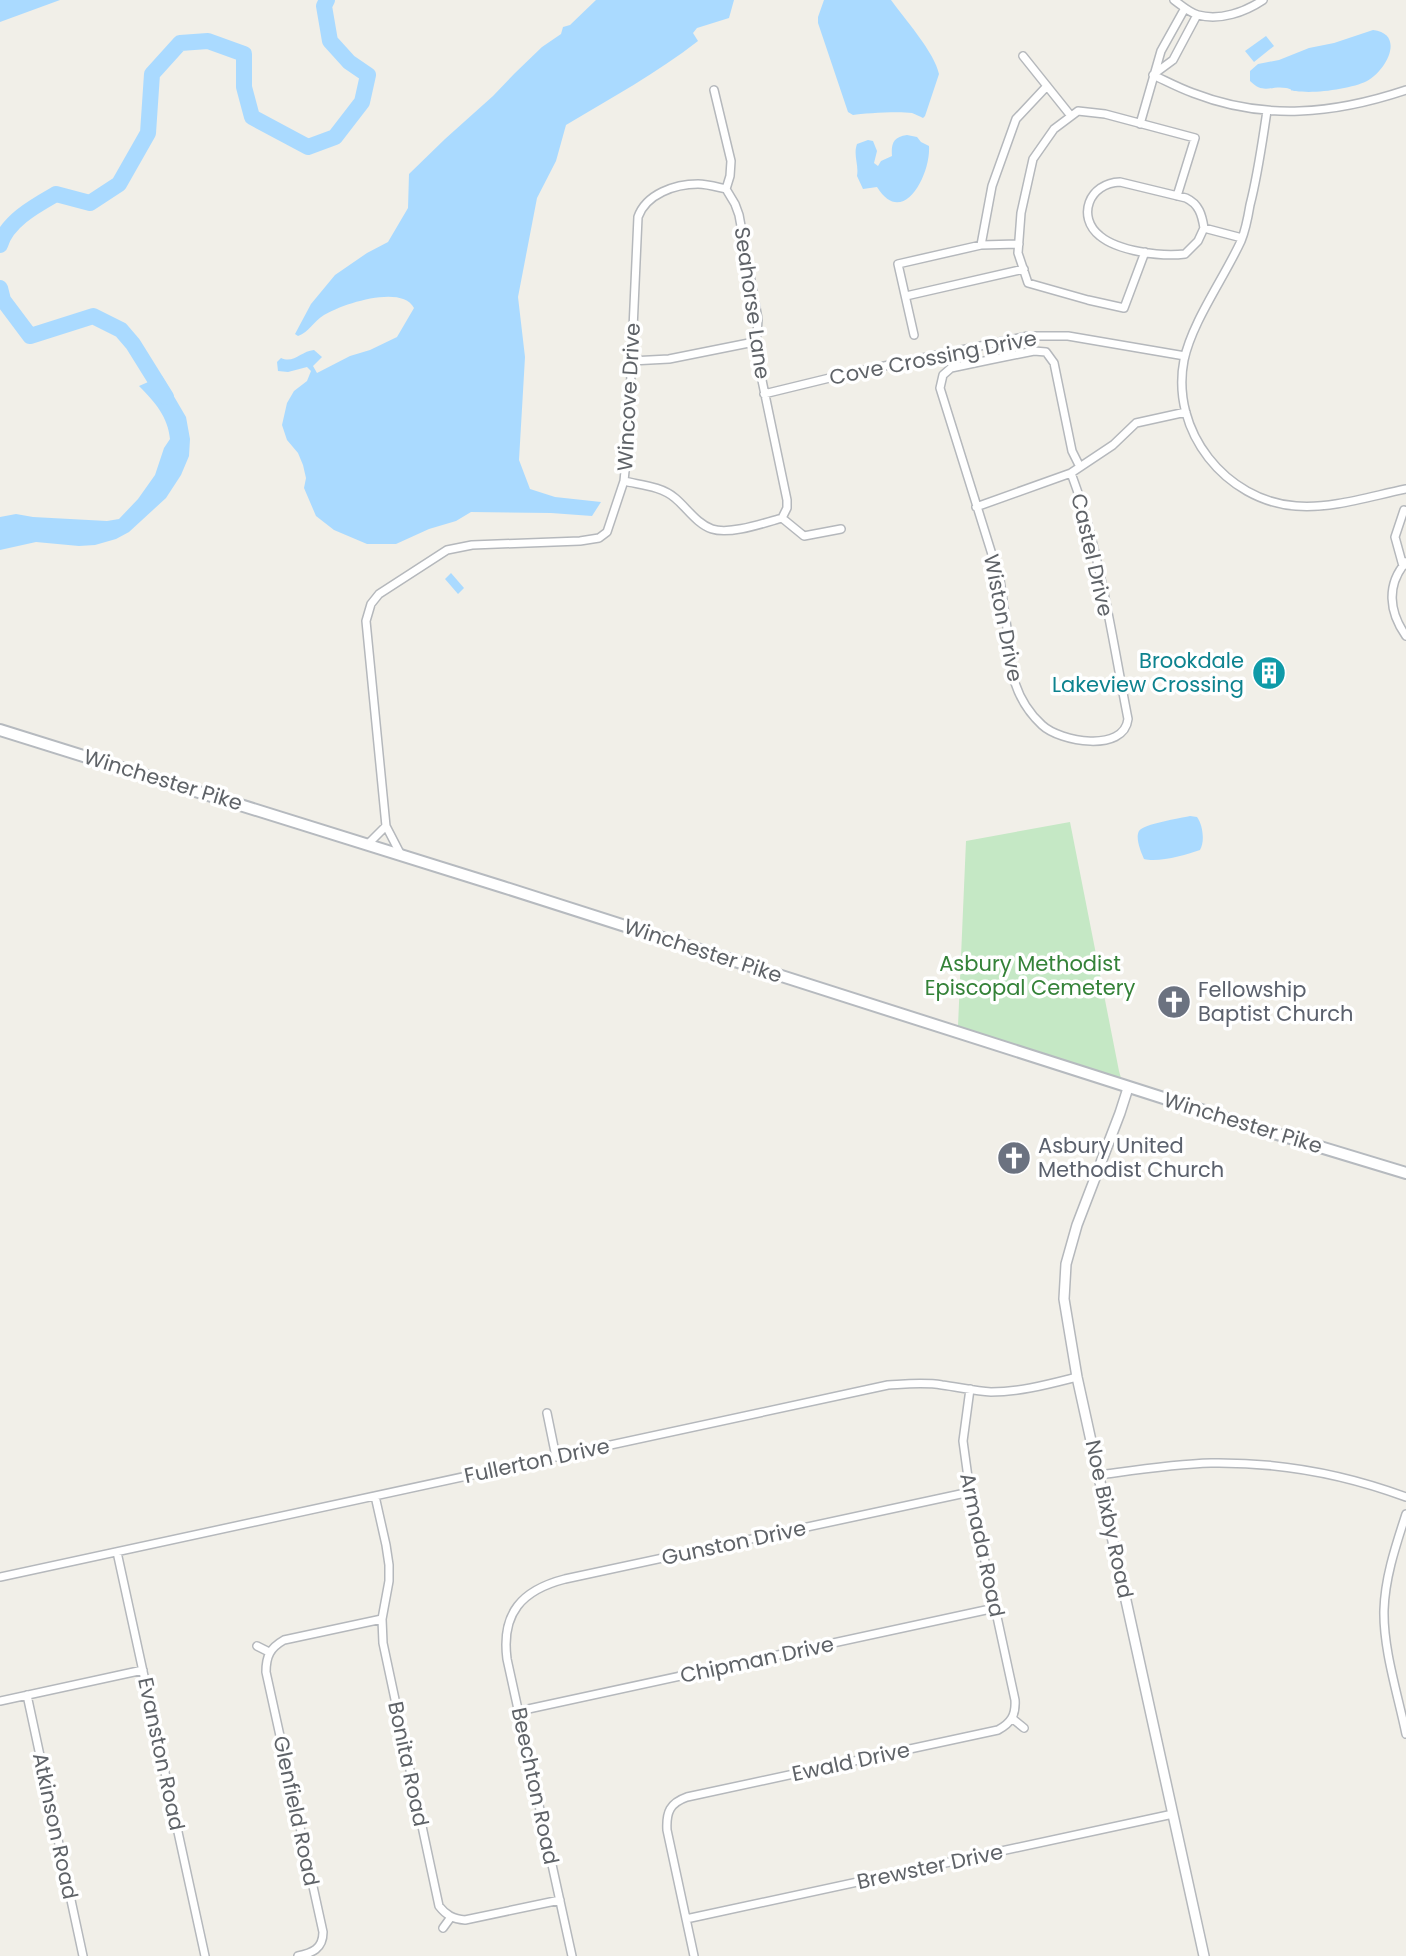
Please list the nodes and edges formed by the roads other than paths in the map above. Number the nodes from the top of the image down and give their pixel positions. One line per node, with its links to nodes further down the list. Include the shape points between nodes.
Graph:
1 (1174, 0): 3 (street)
2 (1263, 0): 4 (street, via 1239,13)
3 (1185, 8): 4 (street); 6 (street)
4 (1197, 15): 6 (street, via 1173,60)
5 (1023, 56): 7 (street)
6 (1153, 75): 10 (street, via 1192,93); 12 (street)
7 (1047, 86): 11 (street); 18 (street, via 1016,119 992,186)
8 (714, 90): 13 (street, via 731,161)
9 (1406, 90): 10 (street, via 1341,108)
10 (1266, 111): 16 (street)
11 (1071, 116): 12 (street, via 1078,111 1105,114); 17 (street, via 1054,129 1033,159)
12 (1140, 124): 14 (street, via 1195,138)
13 (726, 189): 23 (street, Seahorse Lane, via 743,228 758,319); 26 (street, Wincove Drive, via 697,184 672,189 648,200 640,211)
14 (1177, 196): 15 (street, via 1194,202); 19 (street, via 1120,183 1097,189 1092,196 1088,208 1092,228 1114,244)
15 (1204, 228): 16 (street); 19 (street, via 1185,254)
16 (1242, 238): 24 (street)
17 (1019, 244): 18 (street); 20 (street)
18 (981, 245): 21 (street, via 898,264)
19 (1145, 252): 20 (street, via 1124,308 1028,283)
20 (1024, 270): 21 (street)
21 (906, 296): 22 (street)
22 (914, 335)
23 (754, 342): 26 (street, via 670,359); 27 (street, Seahorse Lane)
24 (1185, 356): 27 (street, Cove Crossing Drive, via 1068,336 1028,336); 28 (street)
25 (989, 360): 29 (street, Castel Drive, via 1034,351 1049,355); 33 (street, Wiston Drive, via 946,370 940,384)
26 (631, 361): 31 (street, Wincove Drive)
27 (764, 394): 35 (street, Seahorse Lane, via 787,500)
28 (1186, 412): 29 (street, via 1136,423); 32 (street, via 1207,456 1227,478 1269,501 1322,506)
29 (1080, 467): 30 (street)
30 (1071, 473): 33 (street); 39 (street, Castel Drive, via 1083,503)
31 (624, 481): 35 (street, via 665,491 713,529); 41 (street, Wincove Drive, via 607,532 599,538 454,547 374,599 366,621)
32 (1403, 490): 34 (street)
33 (976, 507): 39 (street, Wiston Drive, via 1000,580 1014,683 1023,702 1043,726 1073,738 1116,738)
34 (1405, 511): 37 (street, via 1395,537)
35 (782, 518): 36 (street, via 804,536)
36 (841, 529)
37 (1404, 564): 38 (street, via 1391,596 1396,621)
38 (1406, 636)
39 (1128, 719)
40 (0, 730): 42 (main road, Winchester Pike)
41 (386, 826): 42 (street); 43 (street, Wincove Drive)
42 (369, 844): 43 (main road, Winchester Pike)
43 (401, 855): 44 (main road, Winchester Pike)
44 (1128, 1088): 45 (main road, Winchester Pike); 48 (street, Noe Bixby Road, via 1066,1264 1064,1299)
45 (1223, 1117): 46 (street, Winchester Pike)
46 (1254, 1126): 47 (main road, Winchester Pike)
47 (1406, 1173)
48 (1077, 1377): 49 (street, Fullerton Drive, via 1000,1392); 52 (street, Noe Bixby Road)
49 (970, 1389): 51 (street, Fullerton Drive, via 888,1385); 53 (street, Armada Road, via 963,1441)
50 (547, 1413): 51 (street)
51 (556, 1457): 54 (street, Fullerton Drive)
52 (1100, 1475): 55 (street, via 1175,1465 1239,1463 1312,1471); 71 (street, Noe Bixby Road)
53 (970, 1492): 59 (street, Armada Road); 60 (street, Gunston Drive, via 549,1583 526,1595)
54 (375, 1496): 57 (street, Fullerton Drive); 61 (street, Bonita Road, via 388,1555)
55 (1406, 1497)
56 (1406, 1514): 70 (street, via 1387,1580 1384,1611)
57 (117, 1552): 58 (street, Fullerton Drive); 64 (street, Evanston Road)
58 (0, 1577)
59 (995, 1608): 67 (street, Chipman Drive); 68 (street, Armada Road, via 1015,1700)
60 (511, 1616): 67 (street, Beechton Road, via 505,1649)
61 (382, 1619): 63 (street, via 284,1640); 73 (street, Bonita Road, via 386,1666 439,1906)
62 (257, 1646): 63 (street)
63 (269, 1652): 76 (street, Glenfield Road, via 266,1672 323,1932)
64 (143, 1670): 65 (street); 79 (street, Evanston Road)
65 (27, 1695): 66 (street); 78 (street, Atkinson Road)
66 (0, 1701)
67 (519, 1711): 72 (street, Beechton Road)
68 (1013, 1719): 69 (street); 74 (street, Ewald Drive, via 998,1730 687,1797 666,1807)
69 (1024, 1728)
70 (1406, 1734)
71 (1173, 1814): 74 (street, Brewster Drive); 83 (street, Noe Bixby Road)
72 (560, 1900): 73 (street, via 476,1919); 81 (street, Beechton Road)
73 (451, 1917): 75 (street)
74 (686, 1919): 82 (street)
75 (443, 1928)
76 (319, 1947): 77 (street); 80 (street)
77 (326, 1952)
78 (83, 1956)
79 (205, 1956)
80 (298, 1956)
81 (572, 1956)
82 (694, 1956)
83 (1204, 1956)

